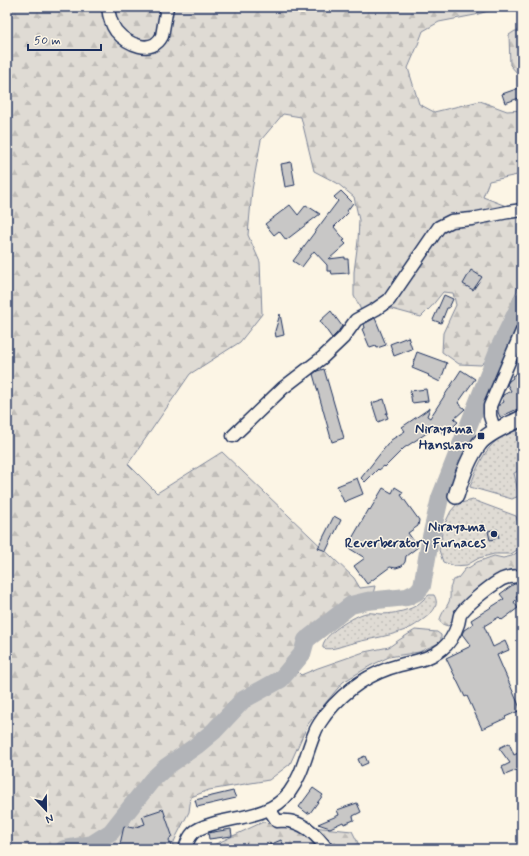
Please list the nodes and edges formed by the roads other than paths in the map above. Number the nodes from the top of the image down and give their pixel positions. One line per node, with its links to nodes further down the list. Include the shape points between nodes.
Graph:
1 (108, 7): 2 (street, via 112,24 120,35 132,44 145,47 160,40)
2 (167, 7)
3 (522, 210): 7 (street, via 451,221 439,227 389,300 356,320 343,338 322,358 283,388)
4 (522, 332): 6 (street, via 490,406)
5 (522, 418): 6 (main road)
6 (495, 432): 8 (main road, via 480,443 473,454)
7 (233, 436)
8 (456, 496)
9 (522, 576): 10 (street, via 500,580 478,597 460,615 454,633 445,647 438,652 371,675 347,692 326,714 315,732 296,782 288,794)
10 (269, 809): 11 (street, via 247,817 202,827 188,839); 12 (street, via 277,821 292,822 307,828)
11 (185, 849)
12 (327, 849)

